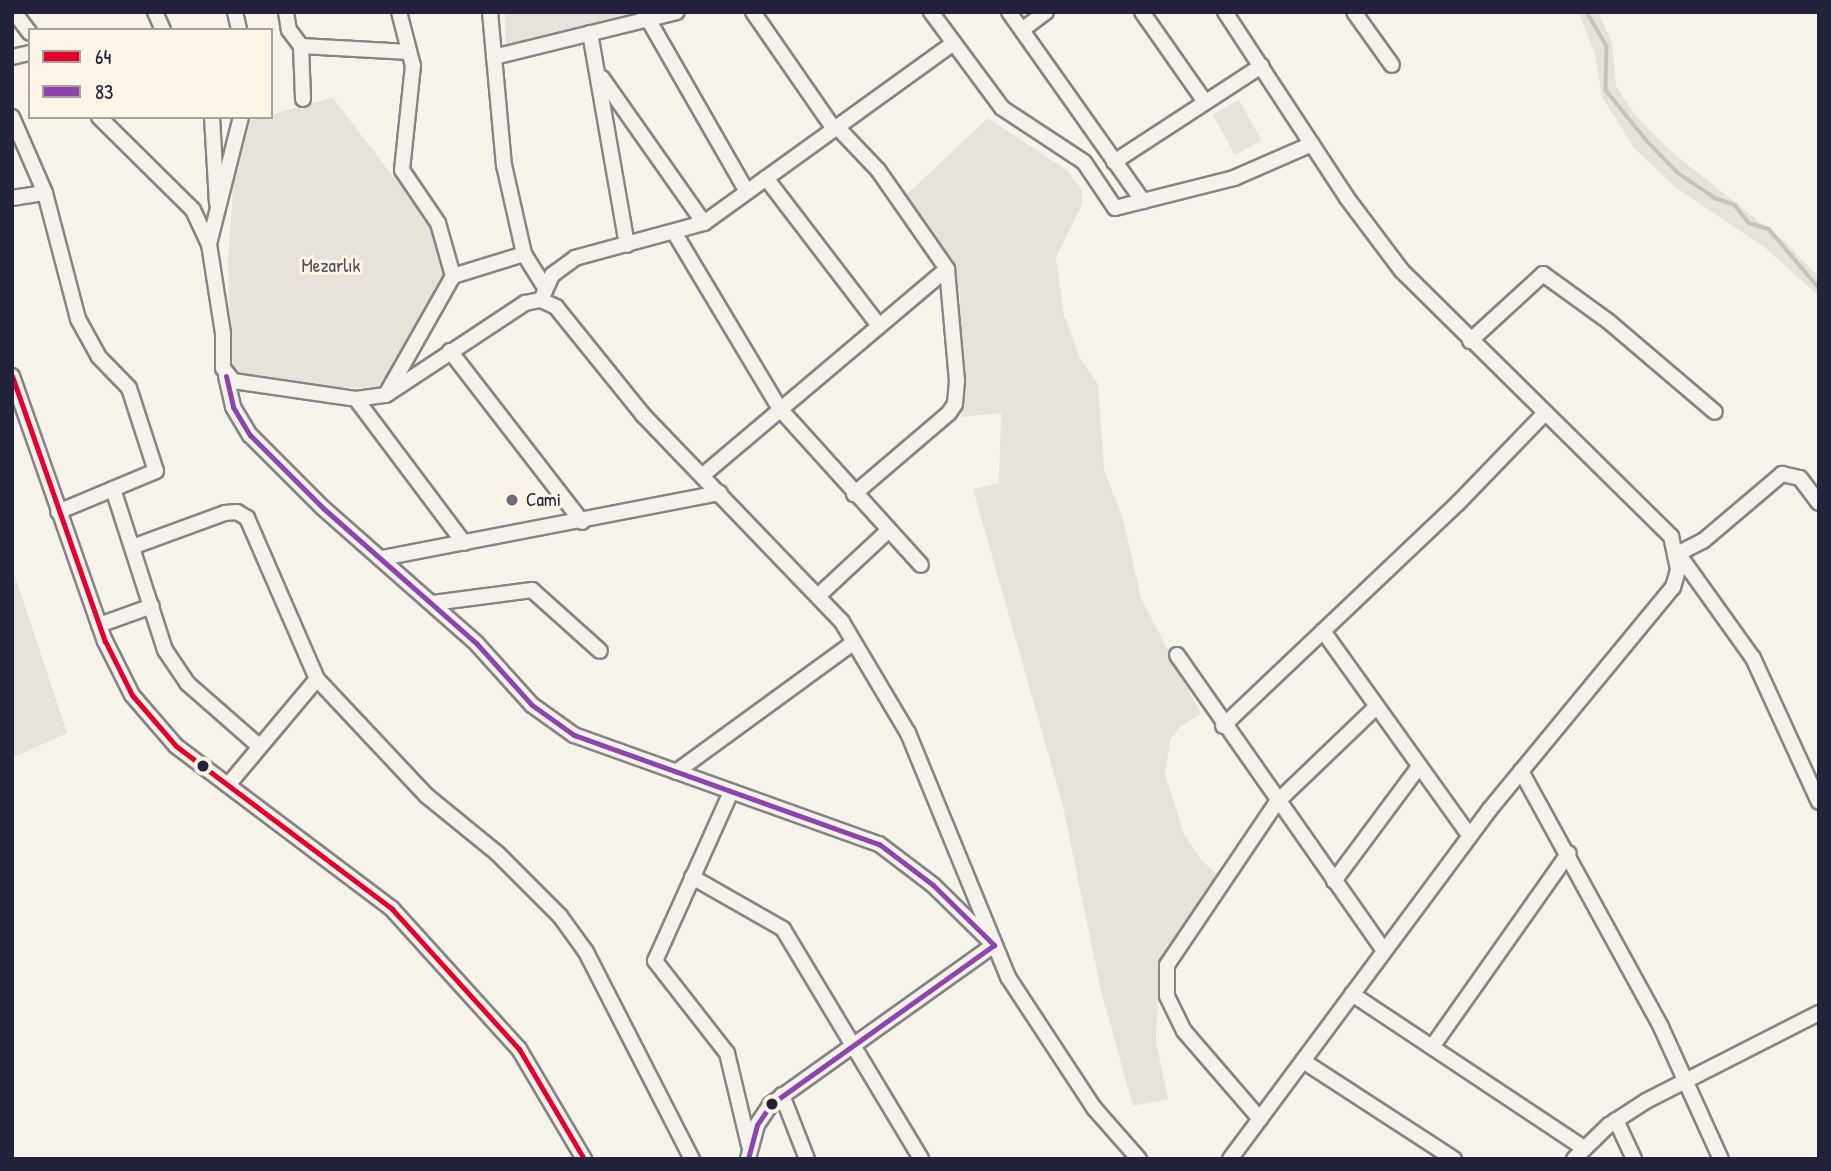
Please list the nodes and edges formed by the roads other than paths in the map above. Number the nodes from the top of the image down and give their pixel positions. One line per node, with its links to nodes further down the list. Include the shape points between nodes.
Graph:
1 (14, 12): 16 (street)
2 (155, 12): 15 (street)
3 (286, 12): 20 (street, via 289,30)
4 (399, 12): 21 (street)
5 (490, 12): 22 (street)
6 (677, 12): 14 (street)
7 (753, 12): 32 (street)
8 (931, 12): 19 (street)
9 (1009, 12): 17 (street)
10 (1046, 12): 17 (street)
11 (1142, 12): 27 (street)
12 (1225, 12): 24 (street)
13 (1354, 12): 23 (street)
14 (645, 16): 18 (street); 36 (street)
15 (162, 28)
16 (28, 30)
17 (1021, 30): 34 (street)
18 (590, 33): 22 (street); 25 (street)
19 (954, 43): 32 (street); 39 (street, via 1002,108 1084,162 1115,208)
20 (301, 46): 21 (street); 26 (street)
21 (410, 52): 47 (street, via 413,66 402,170 438,223)
22 (494, 57): 45 (street, via 504,165)
23 (1392, 65)
24 (1261, 66): 27 (street); 33 (street)
25 (599, 74): 41 (street); 44 (street)
26 (303, 99)
27 (1205, 103): 34 (street)
28 (12, 117): 37 (street)
29 (101, 119): 43 (street, via 193,210)
30 (212, 119): 40 (street)
31 (241, 119): 40 (street)
32 (835, 128): 35 (street); 46 (street, via 878,170)
33 (1312, 144): 39 (street, via 1234,178); 50 (street, via 1402,271)
34 (1114, 162): 39 (street)
35 (766, 178): 36 (street); 49 (street)
36 (747, 192): 41 (street)
37 (45, 193): 38 (street); 60 (street, via 78,320 99,357 129,387 156,471)
38 (12, 198)
39 (1143, 201)
40 (218, 214): 43 (street)
41 (704, 223): 42 (street)
42 (674, 232): 44 (street); 56 (street)
43 (209, 244): 53 (street)
44 (627, 245): 48 (street, via 562,265)
45 (524, 254): 47 (street); 48 (street)
46 (947, 269): 49 (street); 62 (street, via 955,404)
47 (453, 276): 54 (street)
48 (543, 294): 51 (street); 59 (street, via 643,415)
49 (878, 326): 56 (street)
50 (1470, 341): 57 (street, via 1543,274 1608,321); 58 (street)
51 (450, 351): 54 (street); 65 (street)
52 (12, 376): 64 (street)
53 (226, 376): 55 (street); 70 (street, via 233,407 250,435 323,508)
54 (386, 395): 55 (street)
55 (356, 399): 67 (street)
56 (780, 409): 59 (street); 62 (street)
57 (1715, 412)
58 (1545, 413): 69 (street, via 1662,527); 76 (street)
59 (703, 475): 61 (street)
60 (113, 489): 64 (street); 68 (street)
61 (720, 493): 65 (street); 72 (street)
62 (855, 494): 66 (street)
63 (1819, 503): 69 (street, via 1800,478 1777,476 1703,541)
64 (58, 512): 75 (street)
65 (582, 522): 67 (street)
66 (889, 530): 71 (street); 72 (street)
67 (464, 543): 70 (street)
68 (132, 547): 74 (street); 80 (street, via 225,513 242,514)
69 (1678, 553): 85 (street, via 1673,587); 90 (street, via 1753,657)
70 (382, 558): 73 (street)
71 (921, 565)
72 (818, 596): 77 (street)
73 (433, 603): 78 (street, via 532,590); 86 (street, via 532,705 574,735)
74 (152, 606): 75 (street); 83 (street, via 166,650 187,683)
75 (99, 625): 87 (street, via 132,695 176,746)
76 (1323, 631): 81 (street); 82 (street)
77 (853, 642): 86 (street); 95 (street, via 908,733)
78 (600, 651)
79 (1177, 655): 82 (street)
80 (317, 679): 83 (street); 109 (street, via 428,796 497,853 561,916 586,952)
81 (1376, 707): 84 (street); 89 (street)
82 (1223, 726): 89 (street)
83 (259, 746): 87 (street)
84 (1418, 768): 91 (street); 94 (street)
85 (1521, 771): 91 (street); 92 (street)
86 (676, 772): 88 (street)
87 (228, 785): 108 (street, via 392,909 455,975 519,1049)
88 (731, 792): 93 (street); 95 (street, via 879,844 933,886)
89 (1277, 802): 94 (street); 104 (street, via 1167,965 1167,996 1184,1031)
90 (1819, 802)
91 (1470, 835): 96 (street)
92 (1569, 853): 100 (street); 102 (street)
93 (692, 877): 99 (street, via 783,929); 107 (street, via 655,961 727,1053)
94 (1334, 881): 96 (street)
95 (994, 945): 99 (street); 112 (street, via 1008,977 1094,1108)
96 (1384, 951): 97 (street)
97 (1352, 994): 100 (street); 101 (street)
98 (1819, 1013): 102 (street)
99 (850, 1045): 103 (street); 111 (street)
100 (1432, 1047): 106 (street)
101 (1303, 1061): 104 (street); 114 (street)
102 (1686, 1080): 105 (street); 117 (street)
103 (782, 1095): 107 (street, via 757,1125); 110 (street)
104 (1260, 1119): 113 (street)
105 (1616, 1120): 106 (street); 116 (street)
106 (1584, 1148): 115 (street)
107 (748, 1152)
108 (584, 1159)
109 (692, 1159)
110 (807, 1159)
111 (921, 1159)
112 (1139, 1159)
113 (1230, 1159)
114 (1454, 1159)
115 (1574, 1159)
116 (1634, 1159)
117 (1721, 1159)

